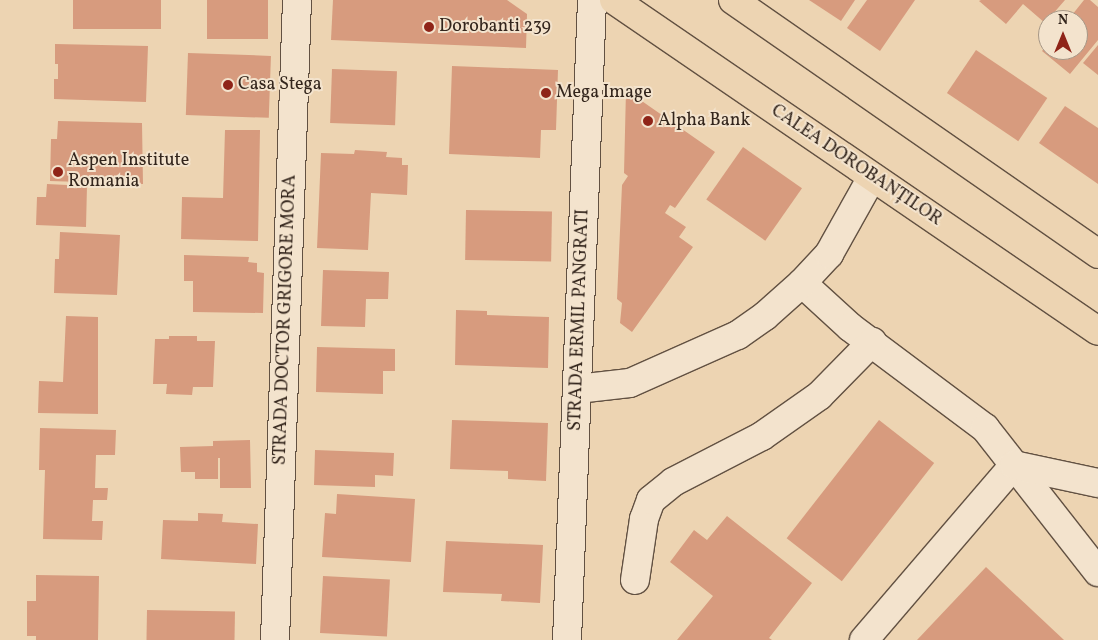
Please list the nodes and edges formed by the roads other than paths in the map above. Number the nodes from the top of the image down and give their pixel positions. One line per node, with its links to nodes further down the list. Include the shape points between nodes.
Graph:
1 (297, 0): 15 (street, STRADA DOCTOR GRIGORE MORA)
2 (592, 0): 10 (street, STRADA ERMIL PANGRATI)
3 (614, 0): 5 (main road, CALEA DOROBANȚILOR)
4 (733, 0): 6 (main road)
5 (872, 177): 7 (street, via 829,254); 8 (main road, CALEA DOROBANȚILOR)
6 (1098, 254)
7 (802, 283): 9 (street, via 850,327); 10 (street, via 738,335 701,353 630,383)
8 (1095, 325)
9 (872, 342): 11 (street, via 985,428); 14 (street, via 819,396 762,436 673,482 651,500 644,519)
10 (577, 389): 16 (street, STRADA ERMIL PANGRATI)
11 (1014, 464): 12 (street); 13 (street); 17 (street)
12 (1098, 483)
13 (1098, 572)
14 (635, 580)
15 (275, 640)
16 (567, 640)
17 (864, 640)

